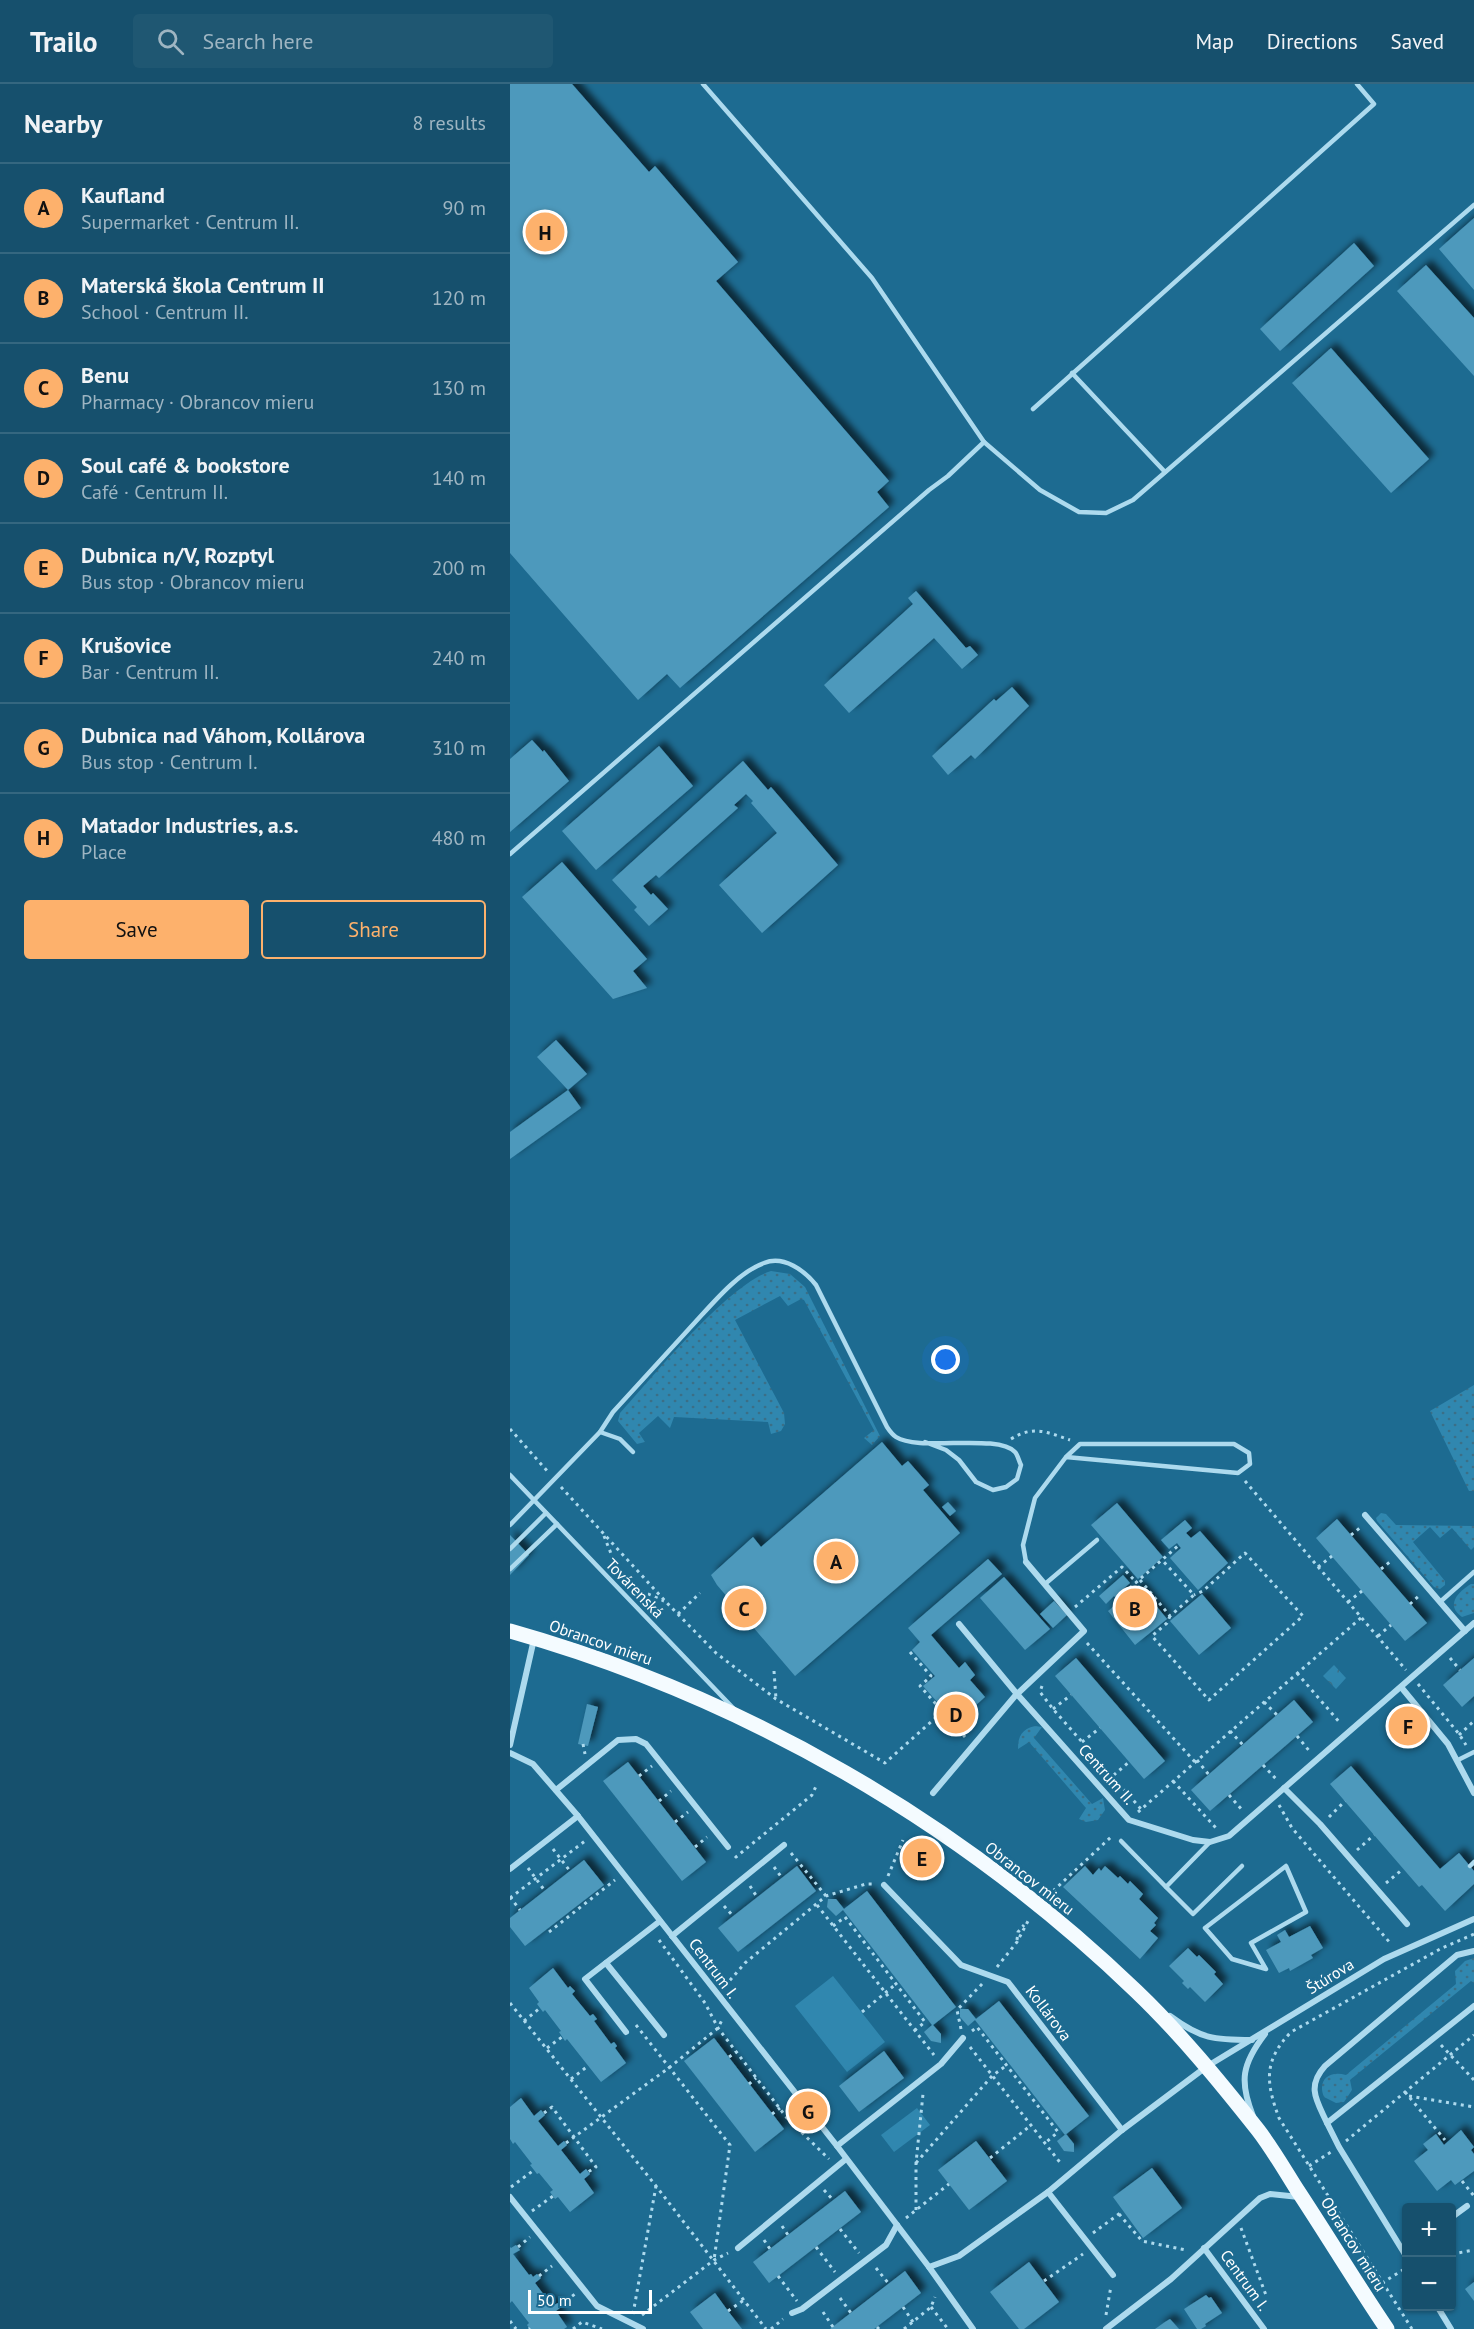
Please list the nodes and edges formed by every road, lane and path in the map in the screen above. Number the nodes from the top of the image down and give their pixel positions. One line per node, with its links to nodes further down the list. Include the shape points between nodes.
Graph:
1 (703, 84): 6 (lane, via 872,278)
2 (1357, 84): 4 (lane, via 1374,104)
3 (1474, 205): 7 (lane)
4 (1072, 373): 5 (lane); 7 (lane)
5 (1033, 409)
6 (984, 442): 7 (lane, via 1040,490 1079,512 1106,513 1133,500); 8 (lane)
7 (1166, 472)
8 (510, 854)
9 (510, 1429): 18 (path)
10 (600, 1432): 11 (lane, via 613,1412 716,1300 751,1270 773,1261 797,1267 816,1285 886,1427 897,1438); 14 (lane, via 620,1439); 18 (lane)
11 (925, 1442): 13 (lane); 13 (lane, via 946,1450 976,1482 993,1490 1017,1479 1021,1465 1016,1452)
12 (1083, 1444): 13 (path, via 1043,1431 1024,1431); 15 (lane); 16 (lane, via 1234,1444 1249,1453 1250,1464)
13 (1002, 1445)
14 (633, 1452)
15 (1066, 1457): 16 (lane); 31 (lane, via 1035,1498 1023,1545)
16 (1238, 1473): 32 (path)
17 (510, 1475): 19 (lane, Továrenská)
18 (554, 1479): 19 (lane); 24 (path)
19 (533, 1500): 20 (lane, Továrenská); 23 (lane)
20 (546, 1513): 22 (lane, Továrenská); 27 (lane)
21 (1365, 1515): 44 (street)
22 (557, 1524): 33 (lane); 72 (lane, Továrenská)
23 (510, 1525)
24 (603, 1535): 30 (path); 42 (path)
25 (1097, 1540): 36 (lane)
26 (1179, 1545): 29 (path)
27 (510, 1549)
28 (1332, 1556): 32 (path)
29 (1162, 1560): 35 (path); 41 (path)
30 (614, 1561)
31 (1026, 1562): 36 (street)
32 (1318, 1568): 43 (path)
33 (510, 1569)
34 (1474, 1572): 44 (lane)
35 (1138, 1582): 40 (path); 45 (path, via 1122,1567); 47 (path)
36 (1045, 1584): 45 (street)
37 (1362, 1590): 43 (path)
38 (641, 1591): 42 (path)
39 (700, 1593): 46 (path)
40 (1124, 1593)
41 (1194, 1594): 47 (path); 47 (path, via 1203,1592 1245,1553 1303,1616 1209,1700 1152,1636)
42 (666, 1602): 46 (path)
43 (1348, 1602): 48 (path)
44 (1440, 1602): 53 (street)
45 (1070, 1612): 54 (street, via 1084,1632)
46 (678, 1614): 67 (path, via 716,1653)
47 (1170, 1616)
48 (1362, 1617): 55 (path); 62 (path)
49 (1474, 1623): 53 (street)
50 (959, 1624): 65 (street, Centrum II.)
51 (1391, 1625): 55 (path)
52 (510, 1631): 56 (main road, Obrancov mieru)
53 (1465, 1631): 57 (street)
54 (1080, 1635): 59 (street); 90 (path)
55 (1378, 1636): 63 (path)
56 (534, 1638): 72 (main road, Obrancov mieru, via 645,1676); 82 (street)
57 (1444, 1649): 60 (path); 63 (street)
58 (910, 1652): 70 (path, via 931,1676 920,1686)
59 (1047, 1666): 65 (street); 69 (path, via 1040,1692)
60 (1460, 1670)
61 (774, 1671): 67 (path)
62 (1297, 1673): 68 (path); 77 (path)
63 (1412, 1677): 64 (street); 78 (path)
64 (1401, 1687): 77 (street); 81 (street)
65 (1017, 1694): 73 (street, Centrum II.); 84 (street)
66 (1071, 1695): 69 (path)
67 (776, 1699): 70 (path, via 885,1763)
68 (1264, 1702): 71 (path); 76 (path)
69 (1053, 1708): 73 (path); 80 (path)
70 (942, 1712): 84 (path)
71 (1277, 1715)
72 (743, 1718): 154 (main road, Obrancov mieru, via 829,1763 950,1839 1040,1906)
73 (1040, 1720): 86 (street, Centrum II.)
74 (1474, 1721): 78 (path)
75 (1100, 1728): 80 (path)
76 (1230, 1731): 83 (path); 90 (path)
77 (1349, 1732): 88 (street)
78 (1459, 1734): 81 (path); 87 (path)
79 (1296, 1736): 88 (path)
80 (1083, 1742): 86 (path); 94 (path)
81 (1448, 1744): 89 (street)
82 (510, 1745)
83 (1243, 1745)
84 (973, 1747): 100 (street)
85 (510, 1753): 99 (street, Centrum I., via 533,1764)
86 (1069, 1753): 97 (street, Centrum II.)
87 (1473, 1753): 89 (lane)
88 (1317, 1760): 98 (street)
89 (1458, 1760): 101 (street)
90 (1196, 1761): 93 (path); 95 (path)
91 (1129, 1762): 94 (path)
92 (1263, 1765): 98 (path)
93 (1209, 1774)
94 (1113, 1776): 97 (path); 105 (path)
95 (1173, 1781): 105 (path); 110 (path)
96 (817, 1784): 119 (path, via 812,1795 736,1857)
97 (1100, 1787): 108 (street, Centrum II.)
98 (1284, 1788): 107 (street); 109 (street)
99 (556, 1790): 106 (street, Centrum I.); 111 (street, via 618,1740 636,1739 646,1744)
100 (933, 1793)
101 (1474, 1793)
102 (1229, 1795): 107 (path)
103 (1345, 1802): 109 (path)
104 (1279, 1804): 148 (path, via 1292,1828)
105 (1141, 1809): 108 (path)
106 (578, 1816): 113 (street); 140 (street, Centrum I.)
107 (1250, 1818): 116 (street, via 1229,1836)
108 (1129, 1820): 116 (street, Centrum II.); 134 (path)
109 (1320, 1824): 121 (street)
110 (1215, 1829)
111 (716, 1831): 118 (path); 119 (street)
112 (1374, 1835): 121 (path)
113 (547, 1840): 122 (street); 123 (path)
114 (903, 1840): 130 (path)
115 (1121, 1841): 131 (lane)
116 (1210, 1842): 131 (lane)
117 (784, 1845): 135 (path); 145 (street)
118 (694, 1847)
119 (728, 1847)
120 (591, 1849): 123 (path, via 585,1841)
121 (1349, 1857): 132 (street)
122 (522, 1859): 125 (street); 129 (path)
123 (561, 1859): 127 (path); 129 (path)
124 (1242, 1866): 131 (lane, via 1193,1914)
125 (510, 1869)
126 (1403, 1869): 132 (path)
127 (570, 1871)
128 (609, 1872): 144 (path, via 615,1880)
129 (536, 1878): 133 (path); 136 (path)
130 (884, 1885): 135 (path, via 866,1884); 151 (street, Kollárova, via 961,1965)
131 (1166, 1887)
132 (1378, 1890): 141 (street)
133 (545, 1891)
134 (1053, 1891)
135 (826, 1896): 137 (path)
136 (510, 1897): 138 (path)
137 (818, 1905): 142 (path); 153 (path, via 745,1963)
138 (520, 1910)
139 (1474, 1919): 148 (street, Štúrova)
140 (660, 1921): 143 (street); 145 (street, Centrum I.)
141 (1407, 1924)
142 (834, 1926): 152 (path, via 844,1917); 155 (path)
143 (650, 1928): 149 (street); 163 (path, via 705,2003)
144 (549, 1932)
145 (672, 1936): 159 (street, Centrum I.)
146 (1017, 1942): 146 (path, via 1018,1932 1028,1921 1024,1928); 151 (path)
147 (1474, 1951): 195 (street, via 1457,1955 1319,2073 1314,2081 1315,2096)
148 (1398, 1953): 165 (street, Štúrova)
149 (606, 1963): 161 (street, via 585,1979); 167 (street)
150 (1266, 1969): 150 (lane, via 1232,1959 1205,1928 1286,1866 1306,1912 1251,1943)
151 (991, 1975): 171 (path, via 957,2010); 197 (street, Kollárova, via 1008,1982)
152 (896, 1984): 155 (path); 164 (path, via 925,2022)
153 (725, 1986)
154 (1137, 1992): 172 (street, via 1204,2037); 181 (main road, Obrancov mieru)
155 (886, 1993): 160 (path); 164 (path)
156 (510, 2003): 162 (path)
157 (1474, 2006): 170 (street)
158 (540, 2008): 162 (path)
159 (728, 2008): 163 (path); 203 (street, Centrum I.)
160 (862, 2012)
161 (615, 2018): 166 (street); 180 (path, via 624,2011)
162 (524, 2021): 173 (path)
163 (718, 2028): 174 (path); 180 (path)
164 (915, 2030): 177 (path)
165 (1268, 2031): 172 (street, Štúrova); 198 (street, via 1252,2052 1243,2078)
166 (626, 2032)
167 (664, 2034)
168 (1474, 2035): 175 (path)
169 (562, 2037): 173 (path)
170 (1433, 2037): 175 (path); 195 (street)
171 (963, 2038): 177 (street); 179 (path, via 977,2028); 182 (path)
172 (1253, 2040): 181 (street, Štúrova)
173 (546, 2049): 185 (path)
174 (736, 2052): 176 (path); 184 (path)
175 (1450, 2055): 186 (path); 188 (path)
176 (729, 2057)
177 (941, 2064): 183 (street)
178 (588, 2066): 185 (path)
179 (1007, 2066): 182 (path); 202 (path, via 1058,2132)
180 (670, 2067): 194 (path); 239 (path, via 730,2145)
181 (1206, 2067): 197 (street); 198 (main road, Obrancov mieru)
182 (992, 2076): 196 (path); 207 (path)
183 (925, 2077): 203 (street); 207 (path)
184 (756, 2078): 187 (path); 191 (path)
185 (571, 2079): 194 (path)
186 (1474, 2080)
187 (749, 2084)
188 (1405, 2092): 189 (path); 204 (path)
189 (1409, 2096): 190 (path); 200 (path)
190 (1474, 2107)
191 (780, 2108): 193 (path); 208 (path)
192 (544, 2113): 199 (path, via 552,2107)
193 (772, 2114)
194 (600, 2117): 199 (path); 215 (path)
195 (1327, 2123): 204 (street)
196 (1030, 2126): 202 (path); 205 (path)
197 (1122, 2130): 212 (street)
198 (1260, 2133): 221 (main road, Obrancov mieru)
199 (573, 2138): 201 (path); 211 (path, via 596,2167)
200 (1445, 2140)
201 (566, 2143)
202 (1044, 2144): 212 (path)
203 (837, 2146): 206 (street, Centrum I.)
204 (1339, 2147): 209 (path); 235 (street)
205 (990, 2158)
206 (846, 2159): 208 (street); 229 (street, Centrum I.)
207 (916, 2163): 223 (path)
208 (835, 2166): 233 (street)
209 (1308, 2166)
210 (534, 2170): 216 (path)
211 (588, 2172)
212 (1069, 2174): 217 (street)
213 (1462, 2181): 219 (path)
214 (949, 2184): 223 (path)
215 (656, 2186): 239 (path); 269 (path)
216 (510, 2188)
217 (1048, 2192): 231 (street); 242 (street, via 959,2256)
218 (553, 2196): 227 (path)
219 (1474, 2196)
220 (510, 2197): 227 (street)
221 (1303, 2198): 228 (street, via 1270,2194); 281 (main road, Obrancov mieru)
222 (1467, 2206): 226 (street)
223 (916, 2210): 229 (path)
224 (1123, 2211): 225 (path)
225 (1119, 2214): 231 (path); 236 (path, via 1142,2241)
226 (1456, 2214)
227 (525, 2216): 240 (street)
228 (1237, 2218): 236 (street); 255 (path)
229 (897, 2225): 241 (street, via 886,2245); 242 (street, Centrum I.)
230 (840, 2229): 241 (path)
231 (1085, 2238): 234 (street)
232 (816, 2247): 248 (path)
233 (738, 2248): 239 (path)
234 (1092, 2248): 245 (street); 249 (path)
235 (1402, 2248)
236 (1202, 2250): 279 (street); 280 (street, Centrum I.)
237 (1474, 2250): 238 (path)
238 (1456, 2253)
239 (714, 2259): 256 (path); 269 (path)
240 (560, 2260): 246 (path); 252 (street)
241 (865, 2260): 248 (street)
242 (929, 2267): 278 (street, Centrum I.)
243 (876, 2268): 251 (path)
244 (1402, 2270): 250 (path)
245 (1113, 2275): 266 (path)
246 (539, 2276)
247 (778, 2276): 260 (path)
248 (840, 2278): 260 (street)
249 (1044, 2282)
250 (1382, 2283)
251 (889, 2284)
252 (583, 2288): 257 (path); 269 (street, via 597,2306)
253 (935, 2297): 259 (path)
254 (840, 2298): 265 (path)
255 (1267, 2298)
256 (744, 2300): 261 (path); 275 (path)
257 (560, 2305)
258 (903, 2307): 268 (path)
259 (931, 2307): 268 (path); 277 (path)
260 (802, 2309): 264 (street)
261 (728, 2311)
262 (1440, 2311): 282 (street)
263 (823, 2312): 270 (path)
264 (792, 2313): 275 (path)
265 (851, 2313)
266 (1105, 2318)
267 (510, 2321): 271 (path)
268 (913, 2322): 276 (path)
269 (632, 2324): 274 (street)
270 (834, 2327)
271 (516, 2329)
272 (573, 2329): 273 (path, via 582,2322)
273 (602, 2329)
274 (643, 2329)
275 (769, 2329)
276 (904, 2329)
277 (948, 2329)
278 (973, 2329)
279 (1106, 2329)
280 (1264, 2329)
281 (1387, 2329)
282 (1451, 2329)

